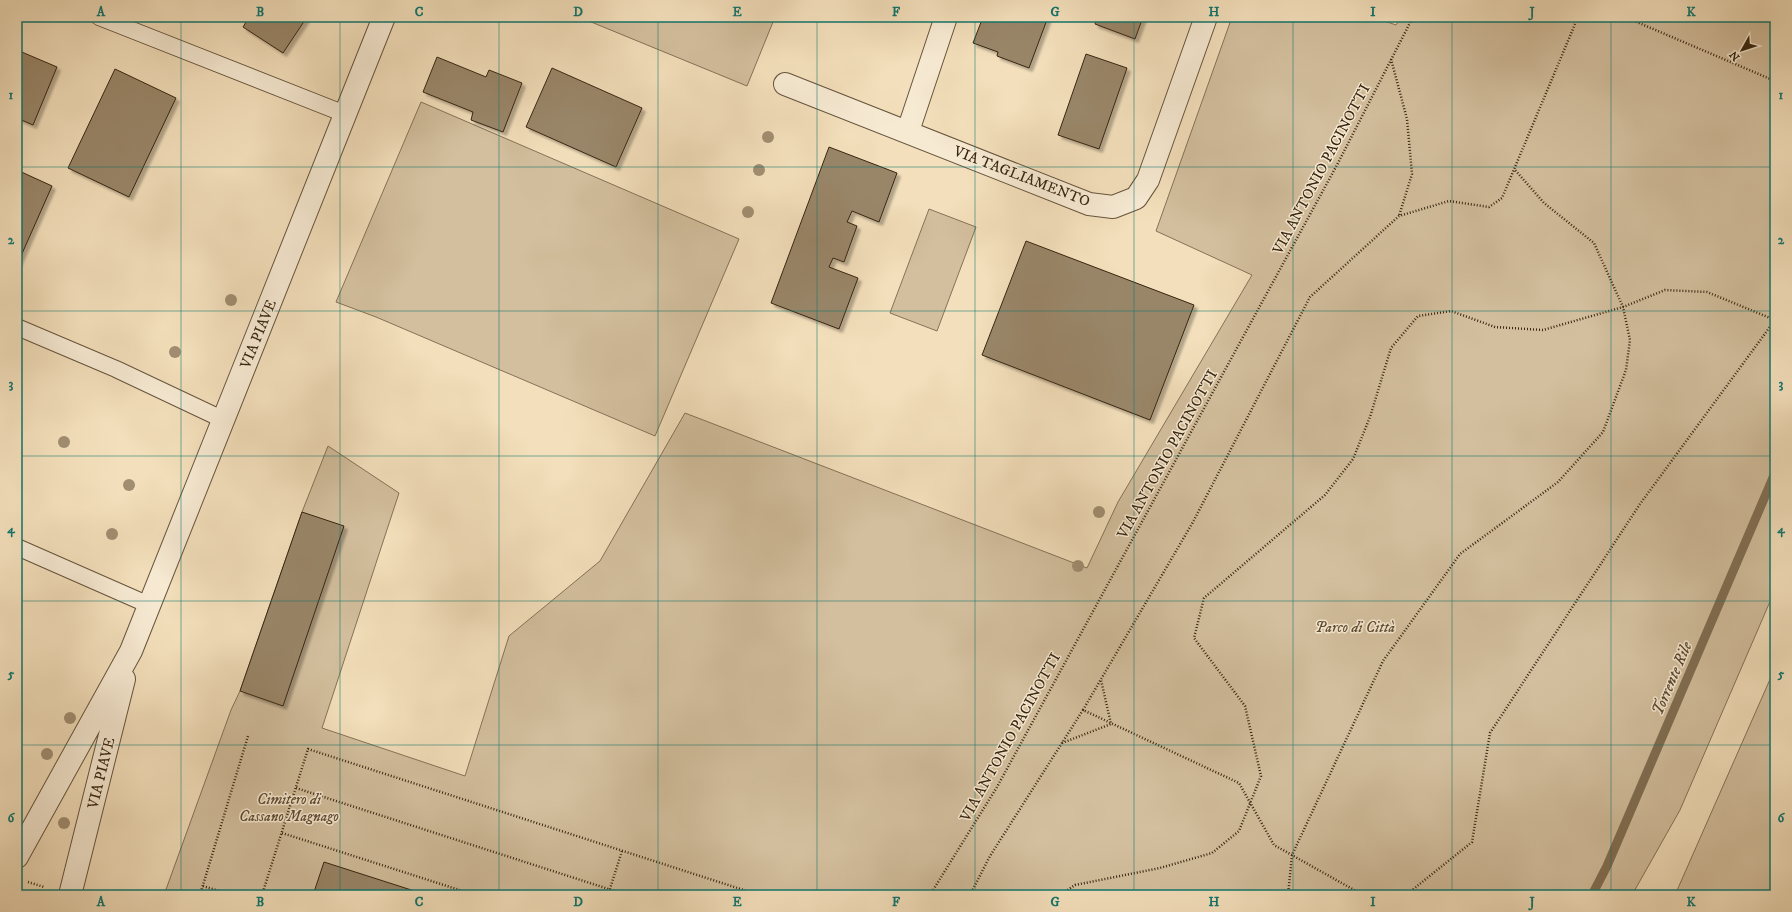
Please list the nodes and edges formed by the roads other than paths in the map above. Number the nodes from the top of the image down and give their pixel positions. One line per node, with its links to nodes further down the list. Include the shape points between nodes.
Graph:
1 (99, 17): 6 (lane)
2 (384, 17): 6 (street, VIA PIAVE)
3 (946, 17): 7 (street)
4 (1206, 17): 7 (street, VIA TAGLIAMENTO, via 1148,180 1136,198 1113,207 1089,204)
5 (785, 84): 7 (street, VIA TAGLIAMENTO)
6 (345, 114): 9 (street, VIA PIAVE)
7 (908, 131)
8 (17, 327): 9 (lane, via 116,369)
9 (224, 420): 11 (street, VIA PIAVE)
10 (17, 547): 11 (lane)
11 (149, 605): 12 (street, VIA PIAVE)
12 (131, 650): 13 (street, VIA PIAVE); 14 (street, VIA PIAVE)
13 (17, 857)
14 (70, 895)

